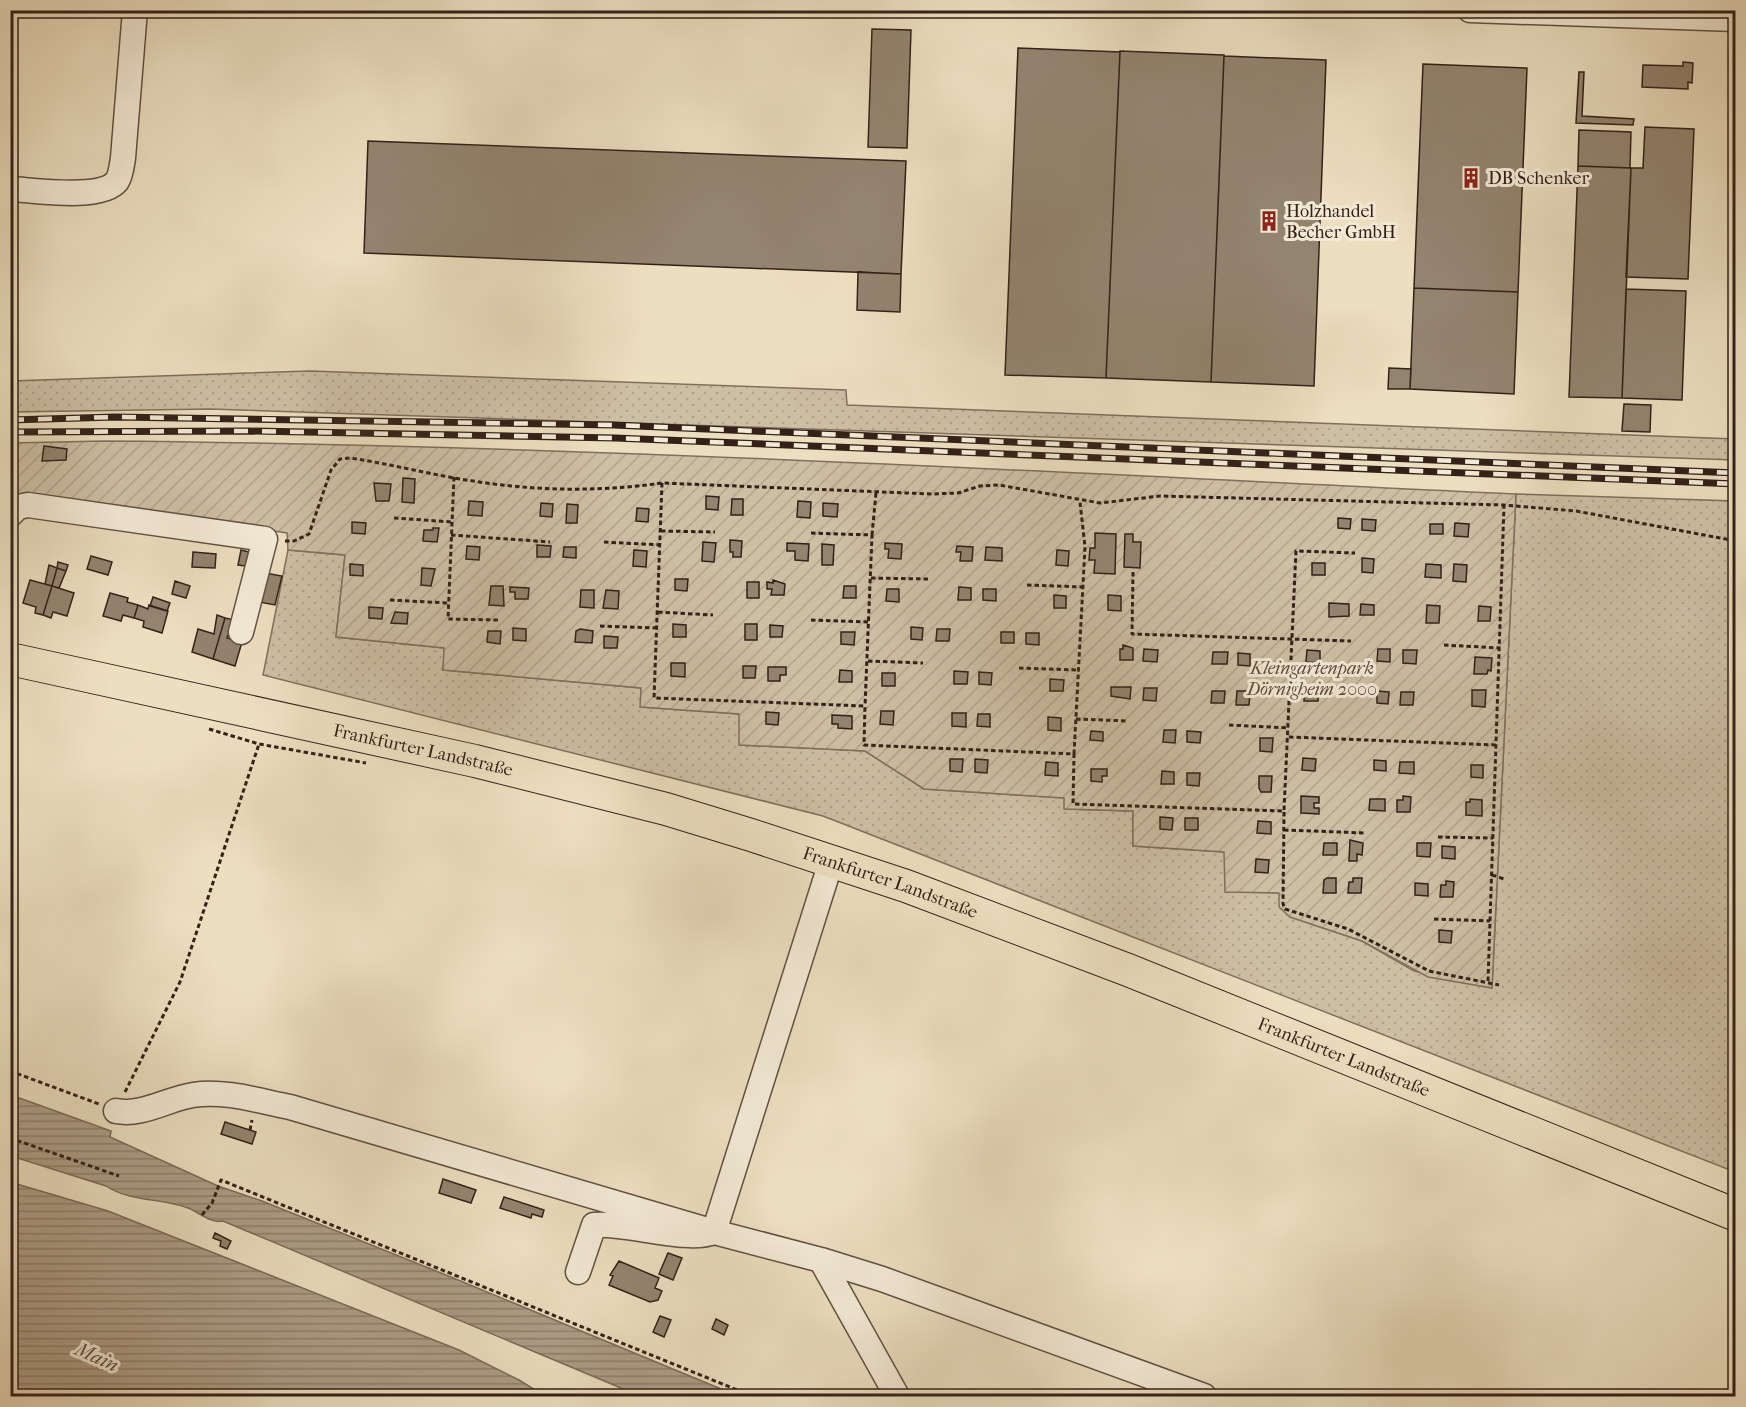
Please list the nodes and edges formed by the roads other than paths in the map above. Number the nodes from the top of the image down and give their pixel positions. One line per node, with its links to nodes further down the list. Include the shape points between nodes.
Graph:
1 (135, 10): 4 (street, via 123,158 117,180 105,189 87,192)
2 (1470, 10): 3 (street)
3 (1735, 22)
4 (10, 189)
5 (10, 515): 6 (street, via 18,507 28,505 265,539)
6 (241, 632)
7 (10, 639): 11 (main road, Frankfurter Landstraße, via 489,744 671,790 752,815 982,893)
8 (10, 659): 9 (main road, Frankfurter Landstraße, via 263,729 564,782 666,809)
9 (831, 862): 12 (main road, Frankfurter Landstraße, via 1139,974); 13 (street)
10 (117, 1111): 13 (street, via 140,1111 199,1094 255,1100 339,1121)
11 (1736, 1192)
12 (1736, 1215)
13 (714, 1232): 14 (street); 15 (street, via 687,1234 594,1225)
14 (821, 1260): 16 (street); 17 (street)
15 (578, 1272)
16 (897, 1396)
17 (1204, 1396)

